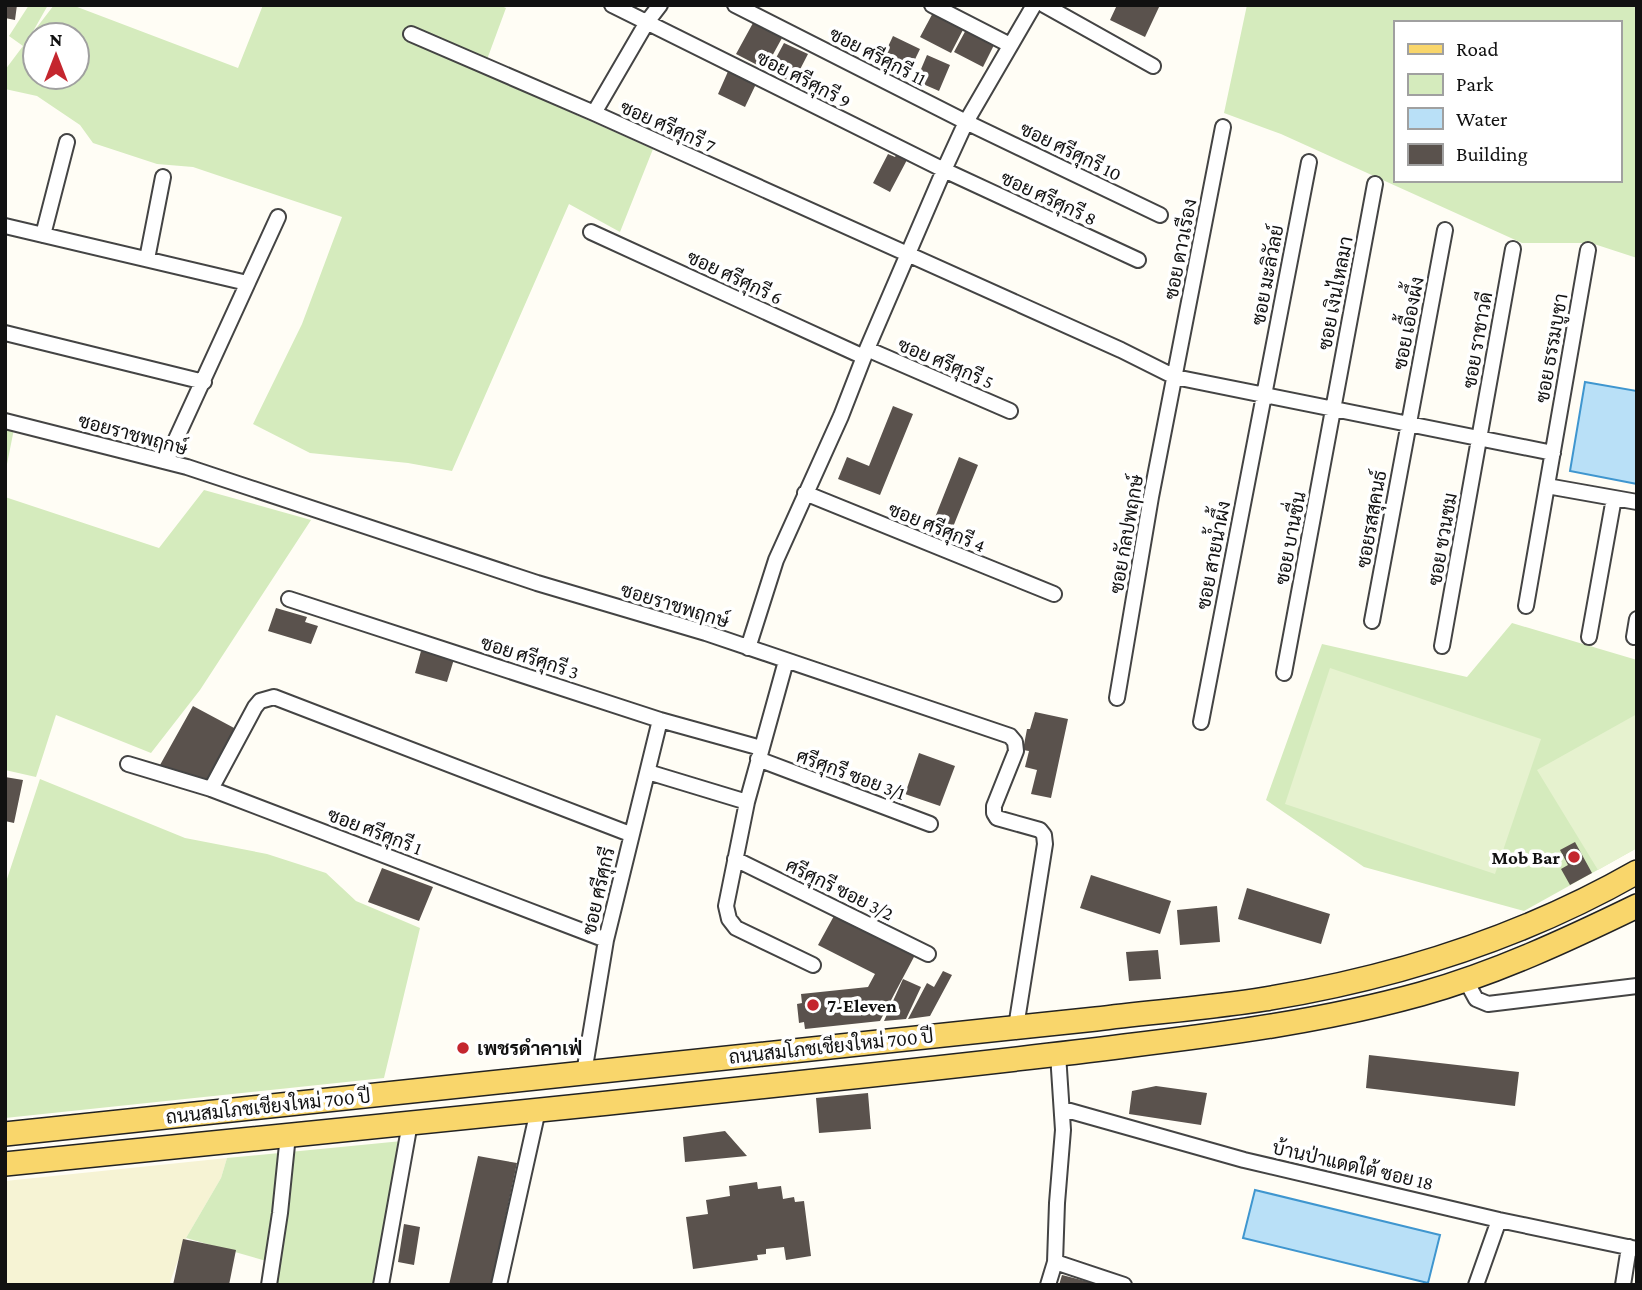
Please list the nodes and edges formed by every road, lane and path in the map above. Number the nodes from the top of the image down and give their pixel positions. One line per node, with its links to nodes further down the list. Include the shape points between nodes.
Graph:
1 (612, 5): 7 (street, ซอย ศรีศุกรี 9)
2 (660, 5): 7 (street)
3 (734, 5): 12 (street, ซอย ศรีศุกรี 11)
4 (932, 5): 9 (street)
5 (1034, 5): 9 (street)
6 (1044, 5): 10 (street)
7 (647, 22): 11 (street); 16 (street, ซอย ศรีศุกรี 9)
8 (411, 34): 11 (street, ซอย ศรีศุกรี 7)
9 (1010, 45): 12 (street)
10 (1153, 66)
11 (594, 113): 27 (street, ซอย ศรีศุกรี 7)
12 (966, 122): 16 (street); 19 (street, ซอย ศรีศุกรี 10)
13 (1223, 127): 33 (street, ซอย ดาวเรือง)
14 (67, 142): 24 (street)
15 (1309, 162): 35 (street, ซอย มะลิวัลย์)
16 (944, 170): 27 (street); 29 (street, ซอย ศรีศุกรี 8)
17 (163, 177): 28 (street)
18 (1375, 184): 36 (street, ซอย เงินไหลมา)
19 (1160, 215)
20 (278, 217): 30 (street)
21 (5, 226): 24 (street)
22 (1445, 230): 39 (street, ซอย เอื้องผึ้ง)
23 (591, 232): 32 (street, ซอย ศรีศุกรี 6)
24 (43, 235): 28 (street)
25 (1513, 249): 40 (street, ซอย ราชาวดี)
26 (1588, 250): 41 (street, ซอย ธรรมบูชา)
27 (907, 256): 32 (street); 33 (street, ซอย ศรีศุกรี 7)
28 (147, 259): 30 (street)
29 (1138, 260)
30 (247, 283): 34 (street)
31 (5, 333): 34 (street)
32 (865, 353): 37 (street, ซอย ศรีศุกรี 5); 44 (street)
33 (1175, 377): 35 (street, ซอย ศรีศุกรี 7); 58 (street, ซอย กัลปพฤกษ์)
34 (204, 382): 42 (street)
35 (1263, 395): 36 (street, ซอย ศรีศุกรี 7); 60 (street, ซอย สายน้ำผึ้ง)
36 (1333, 409): 39 (street, ซอย ศรีศุกรี 7); 57 (street, ซอย บานชื่น)
37 (1010, 411)
38 (5, 421): 42 (street, ซอยราชพฤกษ์)
39 (1408, 424): 40 (street, ซอย ศรีศุกรี 7); 51 (street, ซอยรสสุคนธ์)
40 (1479, 438): 41 (street, ซอย ศรีศุกรี 7); 54 (street, ซอย ชวนชม)
41 (1553, 453): 43 (street, ซอย ธรรมบูชา)
42 (166, 461): 55 (street, ซอยราชพฤกษ์)
43 (1547, 486): 45 (street); 49 (street, ซอย ธรรมบูชา)
44 (805, 493): 47 (street, ซอย ศรีศุกรี 4); 55 (street, via 770,575)
45 (1614, 498): 46 (street); 52 (street)
46 (1637, 502)
47 (1054, 594)
48 (289, 599): 59 (street, ซอย ศรีศุกรี 3)
49 (1526, 606)
50 (1637, 619): 53 (street)
51 (1372, 621)
52 (1589, 637)
53 (1634, 637)
54 (1442, 646)
55 (748, 648): 56 (street, ซอยราชพฤกษ์)
56 (786, 661): 61 (street); 76 (street, ซอยราชพฤกษ์, via 1013,738 1016,751 994,813 997,818 1040,830 1045,844)
57 (1284, 673)
58 (1117, 698)
59 (660, 720): 61 (street, ซอย ศรีศุกรี 3); 63 (street, ซอย ศรีศุกรี)
60 (1200, 722)
61 (759, 754): 65 (street); 66 (street, ศรีศุกรี ซอย 3/1)
62 (128, 764): 64 (street, ซอย ศรีศุกรี 1)
63 (648, 772): 65 (street); 67 (street, ซอย ศรีศุกรี)
64 (211, 789): 67 (street, via 255,707 274,697); 71 (street, ซอย ศรีศุกรี 1)
65 (747, 802): 68 (street)
66 (930, 824)
67 (630, 834): 71 (street, ซอย ศรีศุกรี)
68 (735, 859): 72 (street, ศรีศุกรี ซอย 3/2); 73 (street, via 726,905 729,919 737,928)
69 (1637, 872): 76 (main road, ถนนสมโภชเชียงใหม่ 700 ปี, via 1524,926 1456,952 1357,980 1265,999)
70 (1637, 906): 74 (main road, ถนนสมโภชเชียงใหม่ 700 ปี, via 1566,941)
71 (606, 940): 78 (street, ซอย ศรีศุกรี)
72 (928, 954)
73 (813, 965)
74 (1465, 979): 75 (street, via 1476,999 1488,1003); 77 (main road, ถนนสมโภชเชียงใหม่ 700 ปี, via 1313,1019)
75 (1637, 986)
76 (1016, 1027): 78 (main road, ถนนสมโภชเชียงใหม่ 700 ปี)
77 (1058, 1055): 79 (street); 80 (main road, ถนนสมโภชเชียงใหม่ 700 ปี)
78 (584, 1073): 82 (main road, ถนนสมโภชเชียงใหม่ 700 ปี)
79 (1063, 1109): 85 (street, บ้านป่าแดดใต้ ซอย 18, via 1244,1160); 87 (street)
80 (538, 1110): 81 (main road, ถนนสมโภชเชียงใหม่ 700 ปี); 90 (street)
81 (410, 1123): 83 (main road, ถนนสมโภชเชียงใหม่ 700 ปี); 89 (street)
82 (5, 1134)
83 (288, 1135): 84 (main road, ถนนสมโภชเชียงใหม่ 700 ปี); 88 (street)
84 (5, 1164)
85 (1499, 1220): 86 (street, บ้านป่าแดดใต้ ซอย 18); 93 (street)
86 (1633, 1248): 94 (street)
87 (1055, 1262): 91 (street); 92 (street)
88 (269, 1285)
89 (381, 1285)
90 (499, 1285)
91 (1048, 1285)
92 (1124, 1285)
93 (1476, 1285)
94 (1623, 1285)

